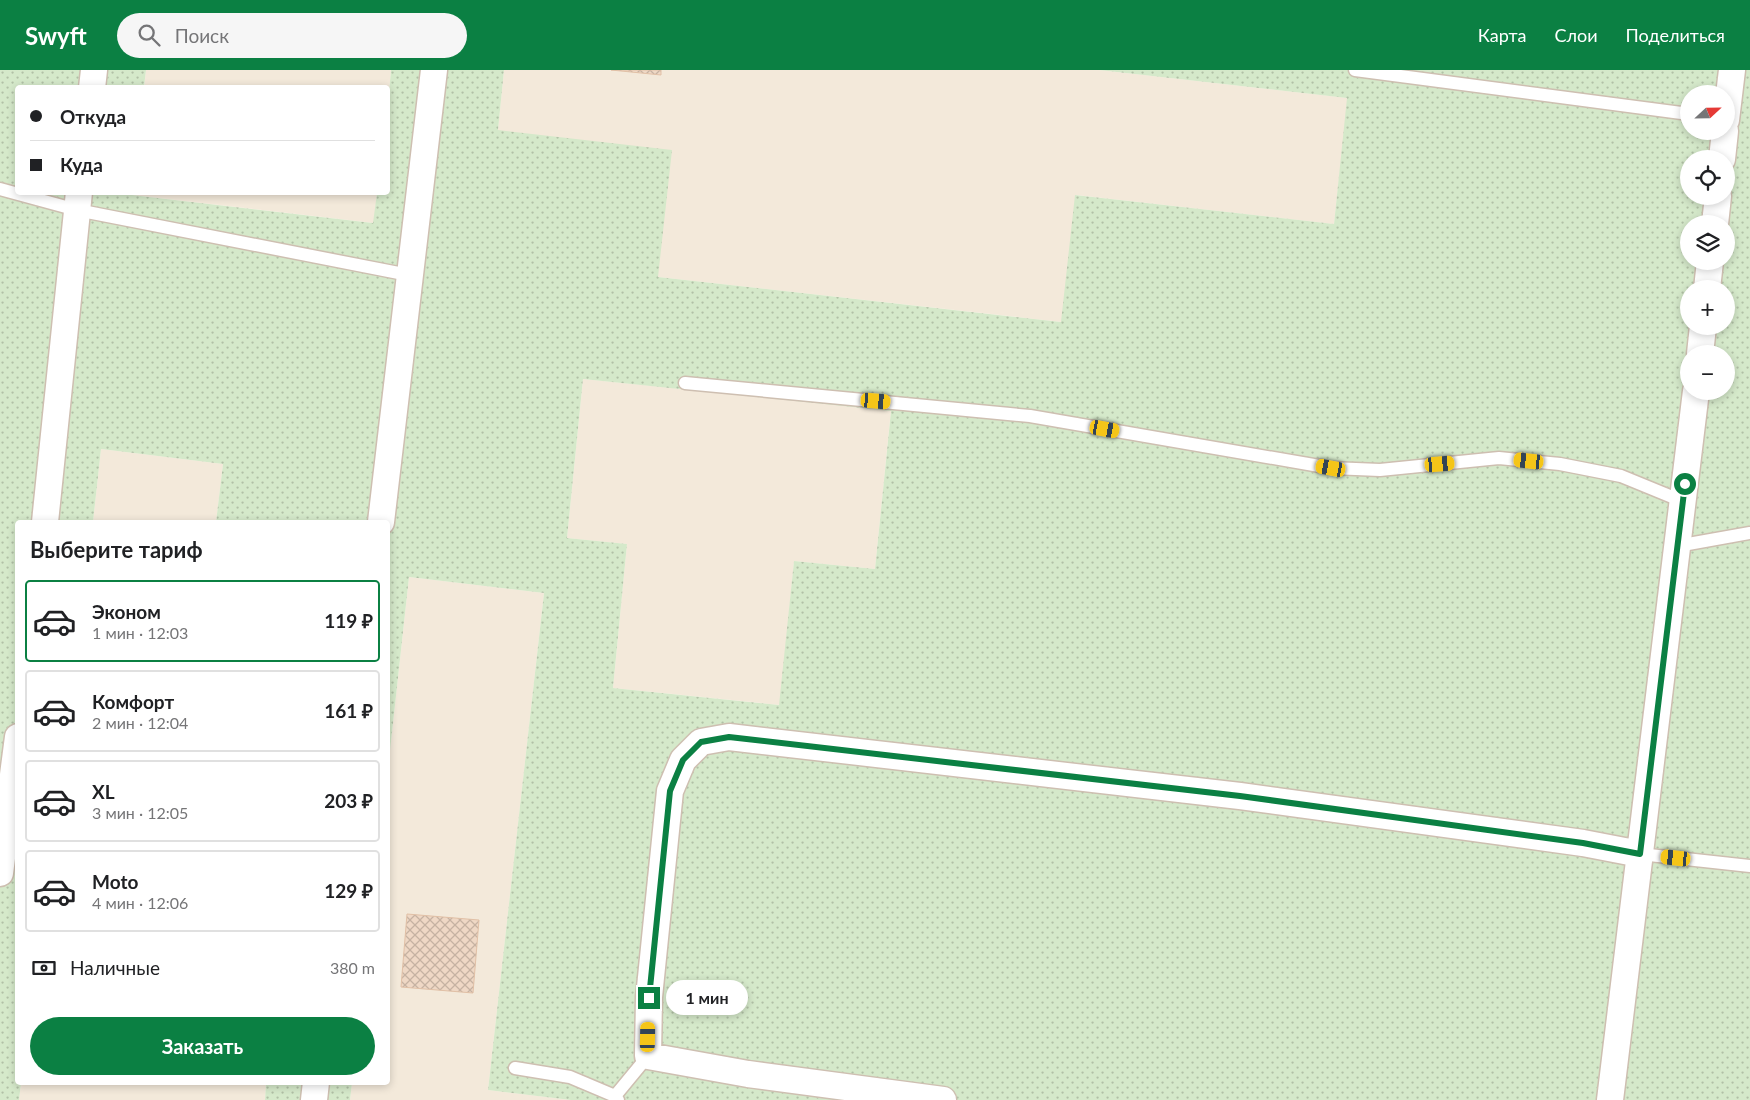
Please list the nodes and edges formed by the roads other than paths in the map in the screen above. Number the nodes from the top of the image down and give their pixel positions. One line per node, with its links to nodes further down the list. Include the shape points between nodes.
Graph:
1 (94, 70): 5 (street)
2 (434, 70): 12 (street)
3 (1355, 70): 7 (lane)
4 (1732, 70): 6 (street)
5 (92, 85)
6 (1730, 85)
7 (1680, 113)
8 (0, 189): 9 (lane)
9 (15, 191)
10 (39, 195): 11 (lane)
11 (78, 201): 12 (lane); 16 (street)
12 (409, 275): 17 (street)
13 (685, 383): 15 (lane, via 1030,416 1331,468 1380,470 1499,458 1560,464 1621,476)
14 (1695, 400): 15 (street)
15 (1682, 502): 19 (street)
16 (45, 520)
17 (381, 520)
18 (1750, 533): 19 (lane)
19 (1677, 546): 21 (street)
20 (15, 760): 23 (street)
21 (1640, 854): 22 (lane); 24 (street, via 1583,843 1240,796 729,737 701,742 683,760 670,791 649,998); 30 (street)
22 (1750, 866)
23 (0, 873)
24 (648, 1056): 27 (lane); 29 (street, via 748,1074)
25 (515, 1068): 27 (lane, via 570,1077)
26 (316, 1085): 28 (street)
27 (616, 1098)
28 (314, 1100)
29 (943, 1100)
30 (1610, 1100)

